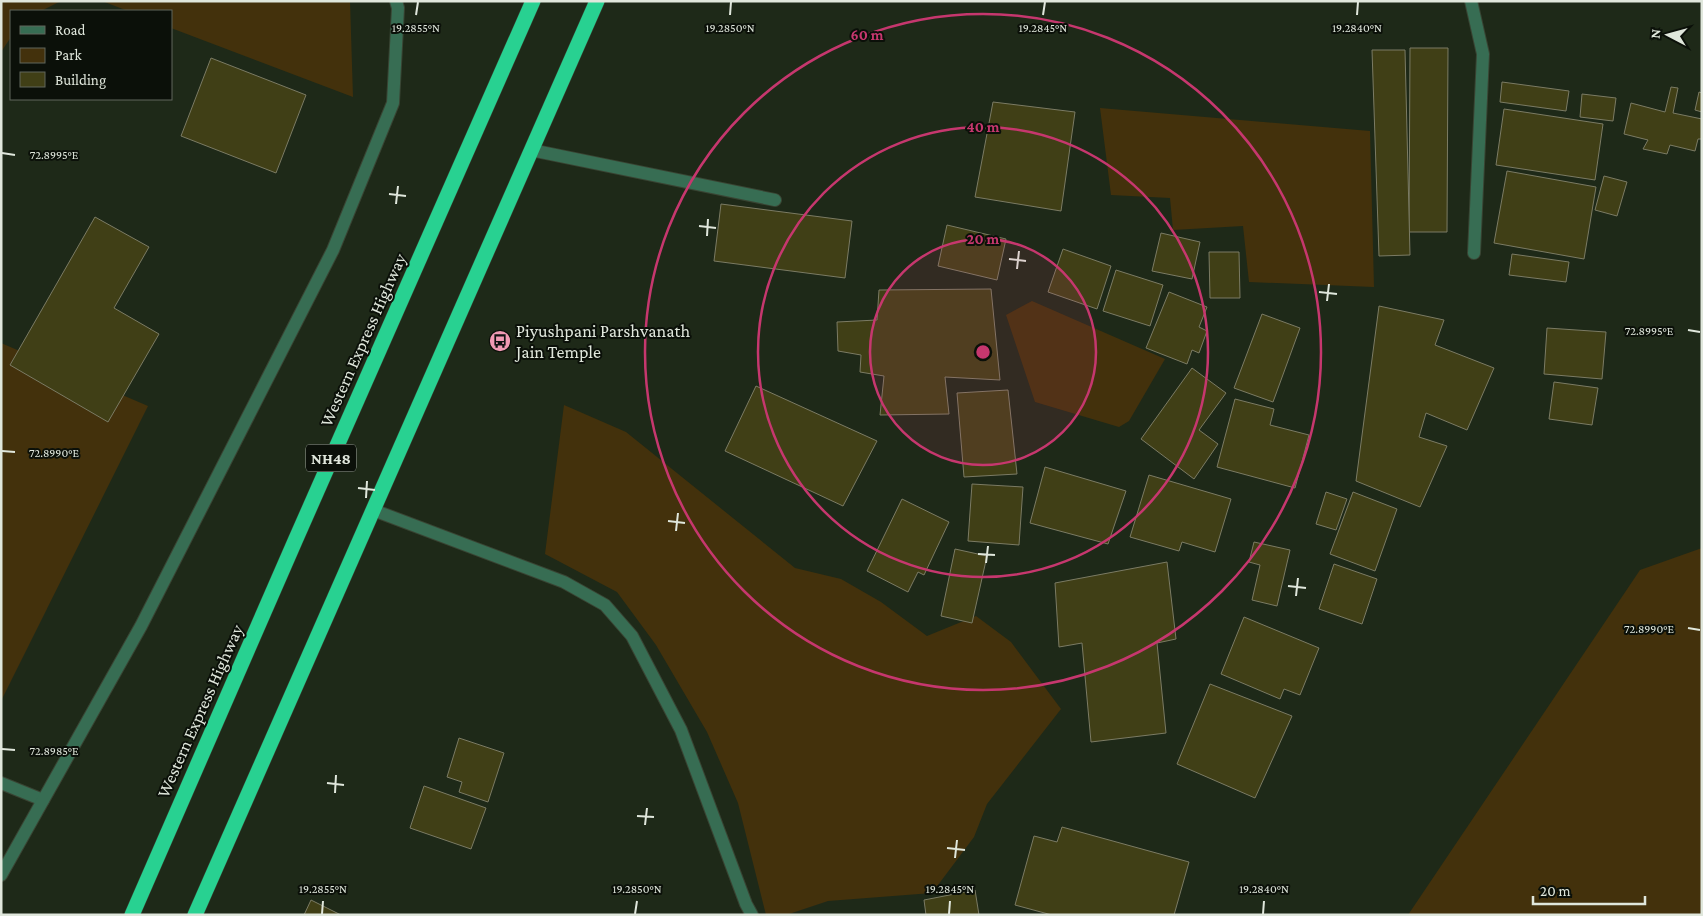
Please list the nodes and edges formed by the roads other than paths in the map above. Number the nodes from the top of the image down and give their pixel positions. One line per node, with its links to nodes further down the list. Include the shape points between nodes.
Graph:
1 (396, 1): 10 (street, via 393,103 333,250 141,626)
2 (533, 1): 12 (highway, Western Express Highway / NH48)
3 (597, 1): 5 (highway)
4 (1471, 1): 7 (street, via 1483,54)
5 (531, 150): 6 (street); 8 (highway)
6 (775, 200)
7 (1474, 253)
8 (373, 510): 13 (highway); 14 (street, via 564,582 605,605 632,636 681,730)
9 (1, 783): 10 (street)
10 (43, 800): 11 (street)
11 (1, 876)
12 (132, 915)
13 (195, 915)
14 (752, 915)

